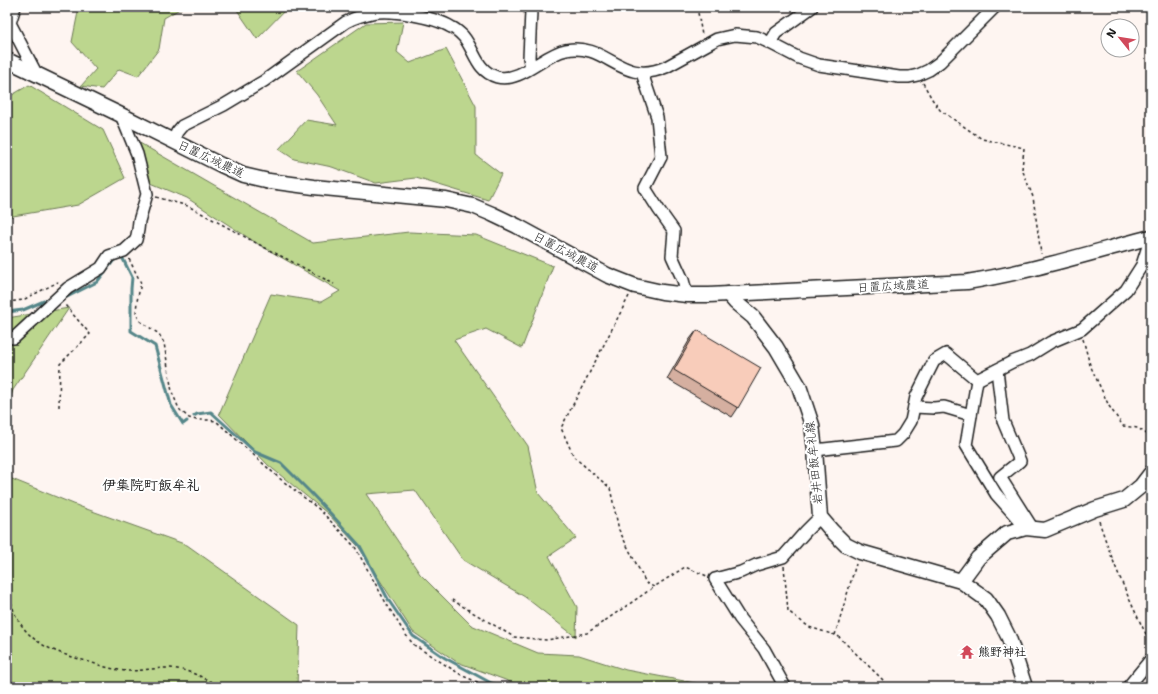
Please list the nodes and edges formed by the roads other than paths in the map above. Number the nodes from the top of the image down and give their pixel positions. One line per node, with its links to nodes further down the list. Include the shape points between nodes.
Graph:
1 (15, 7): 8 (street, via 10,23)
2 (528, 7): 7 (street, via 531,11)
3 (812, 7): 5 (street, via 776,34)
4 (995, 7): 5 (street, via 940,62 929,70 909,77 819,65)
5 (770, 43): 9 (street, via 756,37 735,35 717,39 658,71)
6 (7, 60): 8 (street, 日置広域農道)
7 (531, 67): 9 (street, via 565,50 583,49 602,55 630,71); 11 (street, via 517,75 498,77 478,64 464,38 451,26 411,14 373,12 346,22 264,81 182,126)
8 (36, 73): 10 (street, 日置広域農道)
9 (642, 73): 14 (street, via 657,117 661,157 645,188 674,231 672,256)
10 (121, 115): 11 (street, 日置広域農道); 15 (street, via 137,154 147,194 136,240 124,251 109,256 101,268 68,288 14,338)
11 (173, 140): 14 (street, 日置広域農道, via 221,166 268,181 446,200 473,206 517,226 607,275 634,286)
12 (1151, 237): 13 (street, 日置広域農道, via 1043,266 967,282); 16 (street, via 1142,265 1126,290 1082,329)
13 (728, 294): 14 (street, 日置広域農道); 20 (street, 岩井田飯牟礼線, via 753,317 787,364 806,406)
14 (687, 295)
15 (7, 337)
16 (997, 370): 17 (street); 23 (street, via 1003,420 1020,461 1000,477)
17 (977, 380): 18 (street, via 946,354 934,361 916,397); 19 (street)
18 (914, 407): 19 (street, via 944,407); 20 (street, via 911,421 896,441)
19 (971, 415): 23 (street, via 966,445 996,494)
20 (815, 450): 22 (street, 岩井田飯牟礼線)
21 (1151, 473): 23 (street, via 1141,486 1124,500 1045,530)
22 (820, 517): 24 (street, 岩井田飯牟礼線, via 846,545 860,552); 26 (street, via 783,556 715,579 764,649)
23 (1029, 529): 24 (street, via 1007,533 978,558)
24 (961, 581): 27 (street, 岩井田飯牟礼線, via 986,599 998,616 1009,638)
25 (1151, 659): 28 (street)
26 (786, 687)
27 (1025, 687)
28 (1128, 687)

